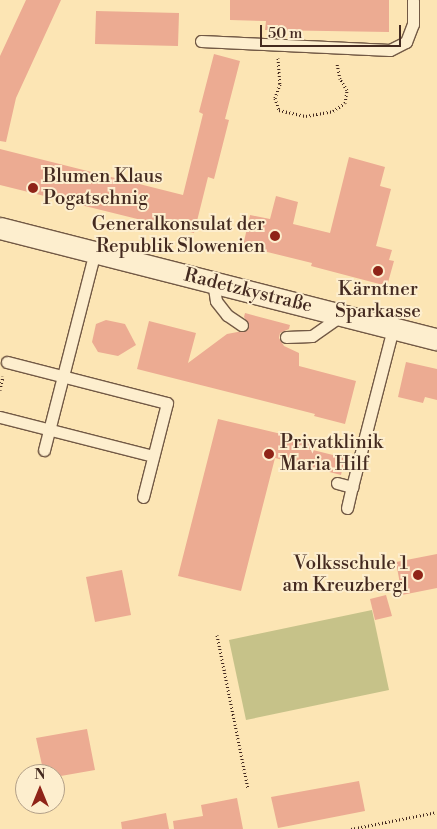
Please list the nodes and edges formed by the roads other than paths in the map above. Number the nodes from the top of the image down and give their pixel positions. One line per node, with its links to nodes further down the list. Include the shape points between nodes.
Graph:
1 (413, 0): 2 (lane, via 413,24 406,42 390,50)
2 (201, 40)
3 (0, 228): 4 (street, Radetzkystraße)
4 (95, 251): 5 (street, Radetzkystraße); 12 (lane)
5 (213, 282): 6 (street, Radetzkystraße); 7 (lane, via 216,302)
6 (342, 315): 8 (street, Radetzkystraße); 9 (lane, via 312,336)
7 (242, 326)
8 (393, 328): 10 (street, Radetzkystraße); 18 (lane)
9 (286, 337)
10 (437, 339)
11 (7, 362): 12 (lane)
12 (64, 376): 14 (lane); 16 (lane, via 167,403)
13 (0, 417): 14 (lane)
14 (50, 430): 15 (lane); 16 (lane)
15 (44, 450)
16 (153, 456): 19 (lane)
17 (337, 483): 18 (lane)
18 (352, 487): 20 (lane)
19 (142, 497)
20 (347, 508)

